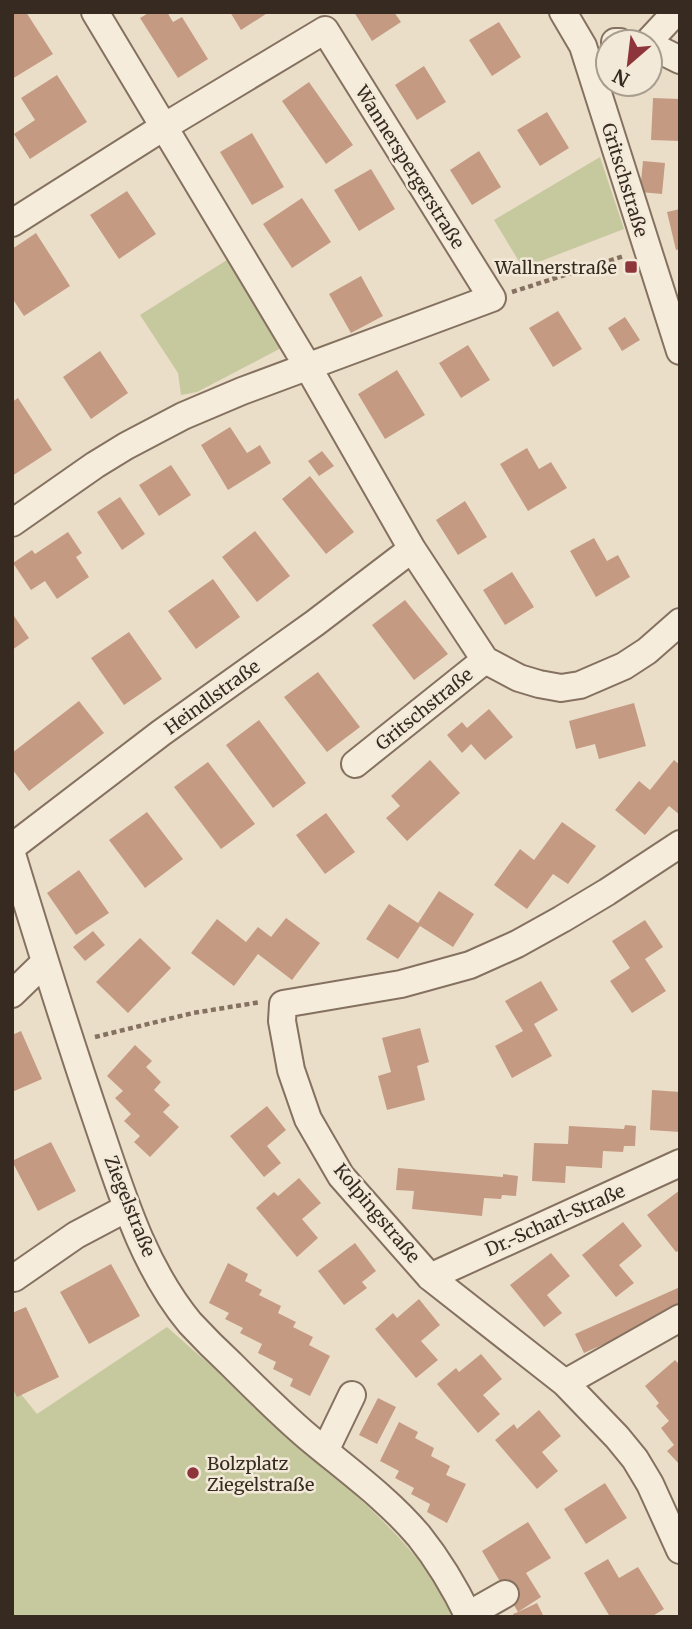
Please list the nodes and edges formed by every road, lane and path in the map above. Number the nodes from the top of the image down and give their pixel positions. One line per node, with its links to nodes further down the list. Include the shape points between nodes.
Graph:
1 (95, 12): 9 (street)
2 (563, 12): 5 (street, Gritschstraße)
3 (676, 12): 4 (street)
4 (662, 28)
5 (594, 42)
6 (664, 51): 7 (street)
7 (680, 60)
8 (610, 98): 11 (street, Gritschstraße)
9 (162, 128): 10 (street); 12 (street, Wannerspergerstraße, via 326,30); 14 (street)
10 (12, 223)
11 (647, 248): 12 (path); 13 (street, Gritschstraße)
12 (492, 298): 14 (street)
13 (677, 336)
14 (308, 367): 15 (street, via 183,415 95,465); 16 (street)
15 (12, 523)
16 (412, 549): 18 (street); 21 (street, Heindlstraße)
17 (680, 622): 18 (street, Gritschstraße, via 624,666 580,685 539,684)
18 (485, 660): 19 (street, Gritschstraße)
19 (355, 764)
20 (680, 844): 25 (street, via 573,912 470,965 401,984)
21 (12, 847)
22 (12, 853): 23 (street, Ziegelstraße)
23 (45, 962): 24 (street); 26 (street, Ziegelstraße)
24 (12, 995)
25 (283, 1003): 26 (path, via 193,1013); 29 (street, Kolpingstraße, via 291,1070 308,1119 341,1176)
26 (71, 1043): 28 (street, Ziegelstraße)
27 (680, 1163): 29 (street, Dr.-Scharl-Straße)
28 (127, 1208): 30 (street, via 76,1235); 34 (street, Ziegelstraße, via 155,1268 191,1323)
29 (430, 1277): 32 (street, Kolpingstraße)
30 (14, 1278)
31 (680, 1318): 32 (street)
32 (565, 1383): 35 (street, Kolpingstraße, via 635,1459)
33 (352, 1395): 34 (street)
34 (326, 1451): 37 (street, Ziegelstraße, via 418,1535)
35 (680, 1550)
36 (505, 1594): 37 (street)
37 (469, 1616)

